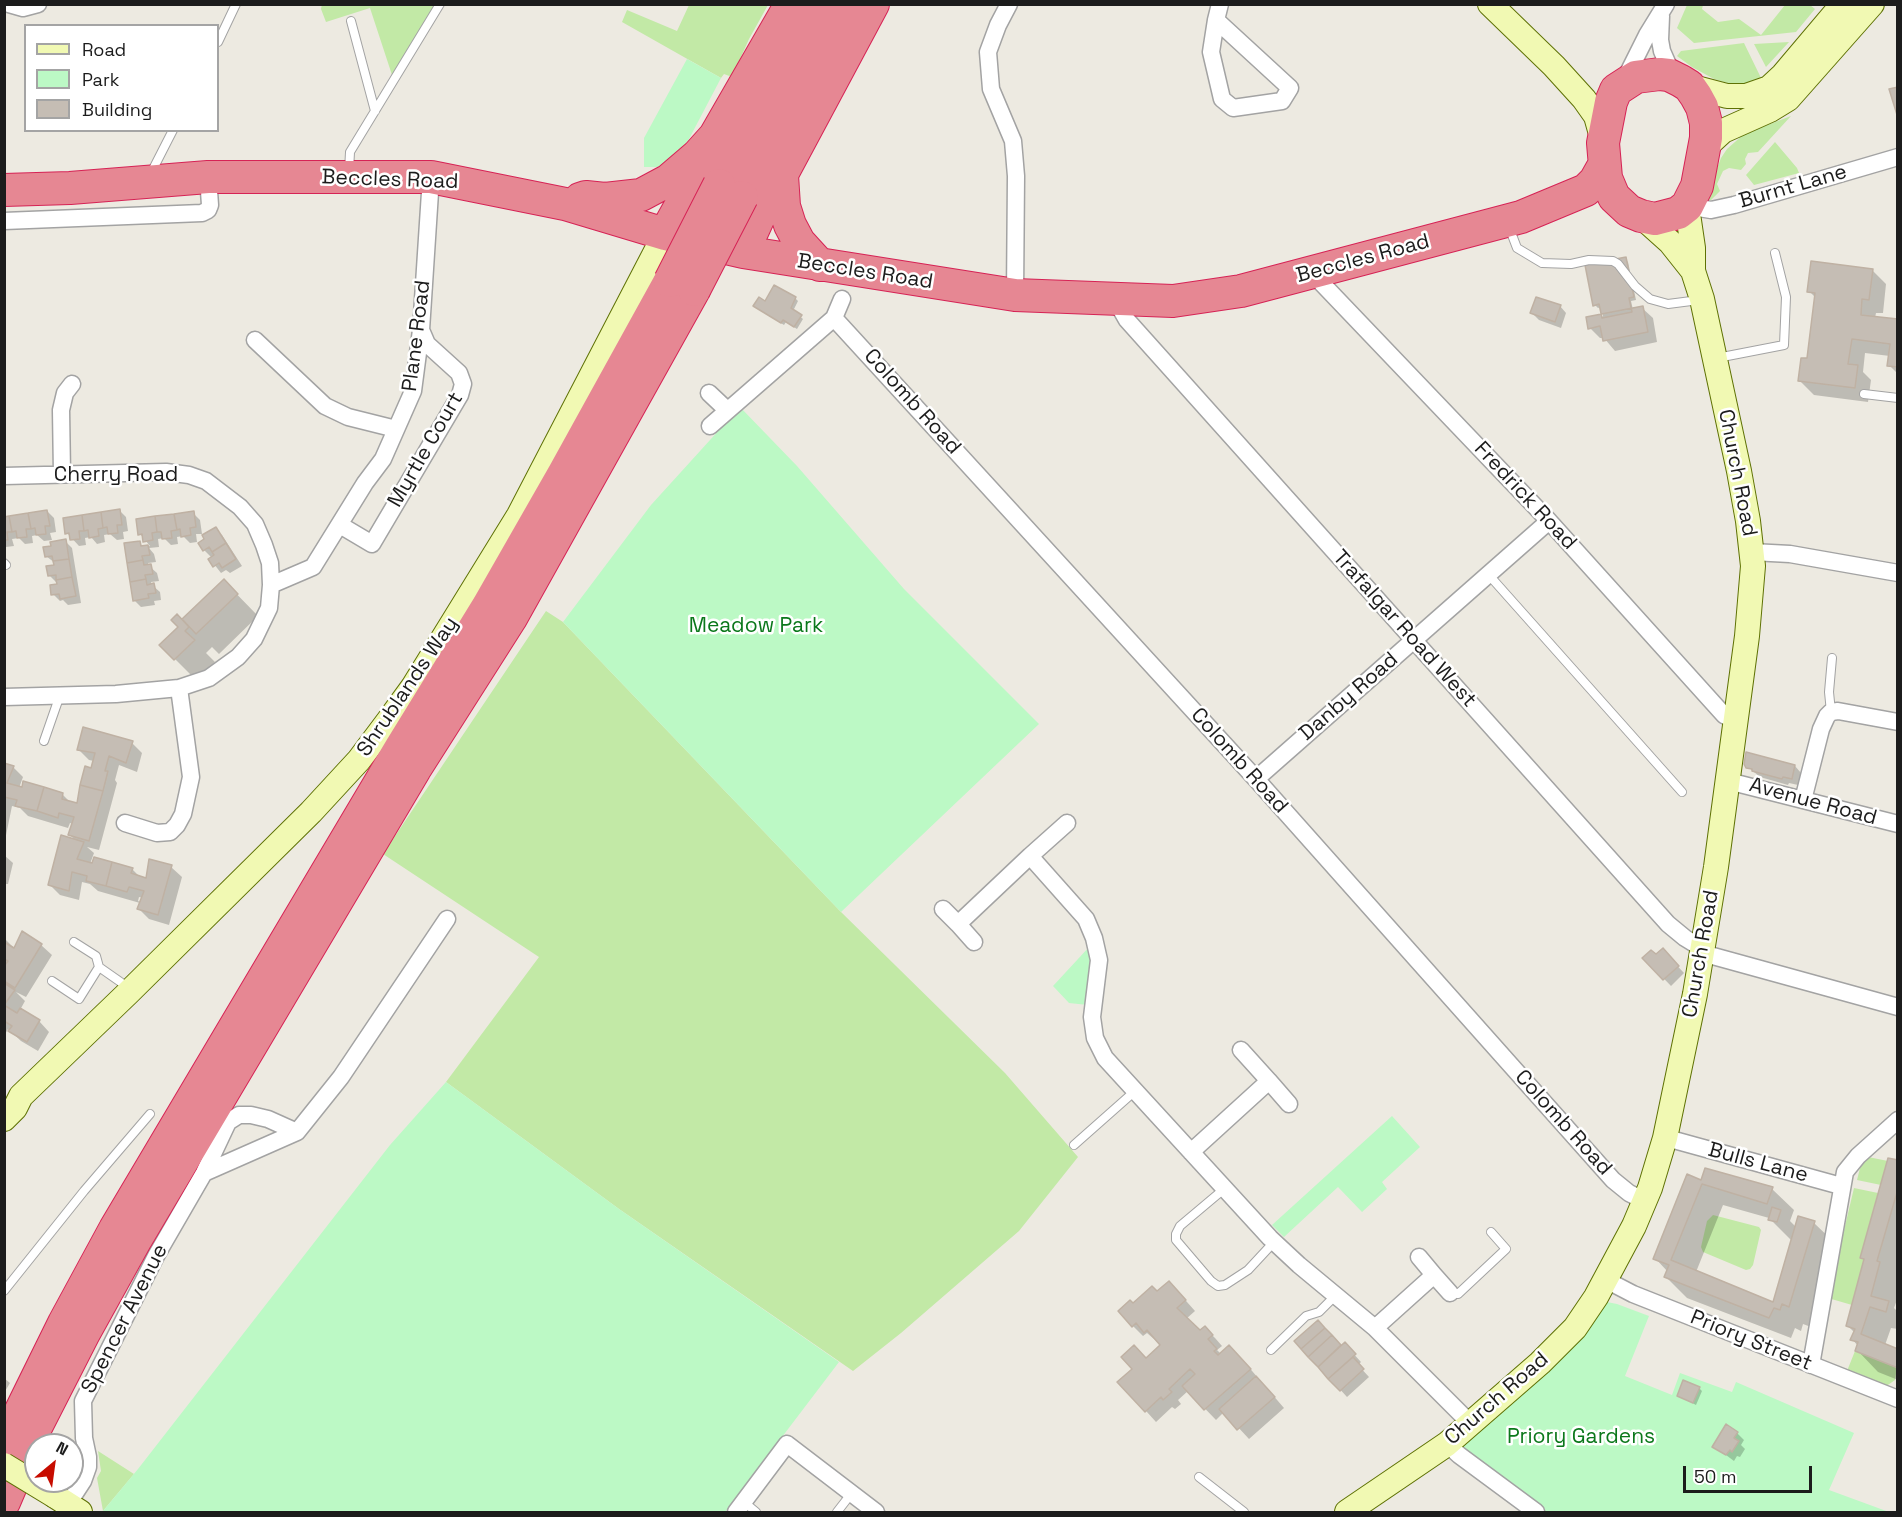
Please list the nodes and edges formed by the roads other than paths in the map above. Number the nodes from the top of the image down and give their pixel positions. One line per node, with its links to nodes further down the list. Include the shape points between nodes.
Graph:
1 (9, 4): 2 (street, via 23,8)
2 (38, 4)
3 (236, 4): 16 (lane)
4 (440, 4): 20 (lane)
5 (791, 4): 22 (highway)
6 (819, 4): 32 (highway)
7 (847, 4): 32 (highway)
8 (873, 4): 26 (highway)
9 (1009, 4): 45 (street, via 988,52 991,89 1013,141)
10 (1490, 4): 17 (street)
11 (1843, 4): 18 (street, via 1769,88 1746,96 1727,96)
12 (1872, 4): 23 (street, via 1788,99 1723,132)
13 (1664, 8): 18 (street, via 1662,51 1669,67); 19 (street)
14 (1218, 12): 14 (street, via 1290,88 1282,101 1233,108 1222,99 1212,51)
15 (351, 21): 20 (lane)
16 (219, 40)
17 (1554, 66): 19 (street, via 1590,89 1606,91); 24 (street, via 1590,107 1600,125)
18 (1685, 84): 19 (highway, via 1660,74 1636,77); 23 (highway, via 1702,107 1706,123)
19 (1619, 87): 24 (highway, via 1611,102)
20 (375, 111): 28 (lane, via 350,152)
21 (172, 132): 30 (lane)
22 (715, 136): 33 (highway, via 669,180 649,192 622,198 586,197); 38 (highway, via 706,161)
23 (1703, 153): 34 (highway, via 1697,186)
24 (1604, 154): 35 (highway, via 1609,189 1629,211); 36 (highway, Beccles Road, via 1595,182 1586,190)
25 (1898, 157): 34 (street, Burnt Lane, via 1734,205 1711,210)
26 (782, 176): 39 (highway); 41 (highway, via 790,225)
27 (208, 177): 28 (highway, Beccles Road); 30 (highway, Beccles Road); 37 (street, via 210,205 202,213)
28 (349, 177): 29 (highway, Beccles Road)
29 (431, 177): 33 (highway, Beccles Road); 50 (street, Plane Road)
30 (147, 182): 31 (highway, Beccles Road)
31 (4, 190)
32 (731, 191): 44 (highway, bridge)
33 (565, 204): 38 (highway, Beccles Road)
34 (1687, 207): 35 (highway, via 1667,217); 42 (street)
35 (1640, 216): 36 (highway, Beccles Road, via 1603,210); 42 (street, via 1670,242)
36 (1514, 219): 43 (highway, Beccles Road); 48 (lane, via 1517,248 1542,263 1613,261 1650,299 1668,304)
37 (4, 221)
38 (664, 234): 39 (highway, Beccles Road); 93 (street, Shrublands Way, via 519,515 413,687 359,760)
39 (743, 252): 41 (highway, Beccles Road)
40 (1775, 253): 52 (lane, via 1786,297 1785,345)
41 (820, 265): 45 (highway, Beccles Road)
42 (1693, 271): 48 (street, Church Road)
43 (1312, 273): 47 (highway, Beccles Road, via 1241,291 1173,301); 62 (street, Fredrick Road)
44 (682, 285): 124 (highway, via 564,473 116,1229); 128 (highway, via 511,618 415,769 135,1239 36,1427)
45 (1015, 295): 47 (highway, Beccles Road)
46 (842, 299): 49 (street)
47 (1115, 299): 68 (street, Trafalgar Road West, via 1127,320)
48 (1702, 299): 52 (street, Church Road)
49 (834, 318): 57 (street); 77 (street, Colomb Road)
50 (421, 330): 59 (street, Plane Road, via 413,391); 63 (street, Myrtle Court, via 427,344 459,374 463,384 460,395 372,544)
51 (255, 340): 59 (street, via 325,406 348,417)
52 (1714, 358): 64 (street, Church Road)
53 (72, 384): 60 (street, via 61,410)
54 (710, 393): 57 (street)
55 (1864, 394): 56 (lane)
56 (1898, 398)
57 (727, 410): 58 (street)
58 (710, 426)
59 (396, 429): 63 (street, Plane Road, via 383,459)
60 (62, 474): 61 (street, Cherry Road); 67 (street, Cherry Road, via 166,472 206,481 255,524 270,562)
61 (4, 476)
62 (1550, 521): 66 (street, Danby Road); 74 (street, Fredrick Road, via 1724,715)
63 (340, 525): 67 (street, Plane Road, via 313,567)
64 (1752, 552): 65 (street, via 1790,554); 74 (street, Church Road, via 1750,608)
65 (1898, 573)
66 (1488, 574): 68 (street, Danby Road); 79 (lane)
67 (271, 585): 70 (street, Cherry Road, via 268,608 254,639 238,657 209,678)
68 (1413, 639): 77 (street, Danby Road); 90 (street, Trafalgar Road West, via 1668,924)
69 (1832, 658): 73 (lane)
70 (179, 688): 71 (street, Cherry Road); 81 (street, via 191,777 183,814 170,832 158,833)
71 (60, 695): 72 (street, Cherry Road); 76 (lane)
72 (4, 697)
73 (1831, 712): 75 (street); 80 (street, via 1821,729)
74 (1736, 721): 78 (street, Church Road)
75 (1898, 722)
76 (44, 741)
77 (1256, 779): 109 (street, Colomb Road, via 1613,1180)
78 (1728, 781): 80 (street, Avenue Road); 90 (street, Church Road)
79 (1682, 792)
80 (1803, 800): 83 (street, Avenue Road)
81 (126, 823)
82 (1067, 823): 84 (street)
83 (1898, 824)
84 (1030, 856): 87 (street); 97 (street, via 1086,919 1099,960 1092,1017 1095,1038 1105,1058)
85 (943, 909): 87 (street)
86 (447, 919): 102 (street, via 341,1077)
87 (958, 924): 89 (street)
88 (74, 942): 91 (lane, via 96,956)
89 (974, 942)
90 (1702, 951): 94 (street, Trafalgar Road West); 109 (street, Church Road, via 1667,1129)
91 (99, 967): 92 (lane, via 79,999); 93 (lane)
92 (52, 981)
93 (132, 990): 99 (street, Shrublands Way)
94 (1898, 1007)
95 (1241, 1050): 96 (street)
96 (1269, 1081): 98 (street); 105 (street)
97 (1135, 1091): 104 (lane); 105 (street)
98 (1289, 1104)
99 (10, 1110)
100 (150, 1114): 115 (lane)
101 (1898, 1120): 107 (street, via 1858,1156 1845,1172)
102 (297, 1132): 106 (street); 106 (street, Spencer Avenue, via 268,1119 239,1115 228,1122)
103 (1674, 1140): 107 (street, Bulls Lane)
104 (1074, 1144)
105 (1191, 1152): 108 (street)
106 (204, 1173): 129 (street, Spencer Avenue, via 156,1256 83,1401 88,1467)
107 (1841, 1186): 120 (street)
108 (1224, 1188): 111 (street); 111 (lane, via 1180,1226 1176,1234 1176,1240 1211,1281 1225,1285 1248,1270)
109 (1645, 1201): 114 (street, Church Road)
110 (1491, 1232): 116 (lane, via 1506,1249 1458,1294)
111 (1274, 1242): 117 (street)
112 (1419, 1257): 113 (street)
113 (1434, 1275): 116 (street); 118 (street)
114 (1606, 1280): 120 (street, Priory Street); 122 (street, Church Road, via 1575,1328)
115 (4, 1292)
116 (1450, 1293)
117 (1336, 1295): 118 (street); 119 (lane, via 1319,1312 1306,1316)
118 (1375, 1328): 122 (street)
119 (1271, 1350)
120 (1811, 1365): 121 (street, Priory Street)
121 (1898, 1399)
122 (1471, 1424): 123 (street, Church Road)
123 (1447, 1444): 134 (street, Church Road); 135 (street)
124 (4, 1445)
125 (4, 1465): 129 (street, bridge)
126 (1199, 1477): 133 (lane)
127 (851, 1494): 130 (street, via 787,1444); 131 (lane); 132 (street)
128 (4, 1502)
129 (68, 1504)
130 (746, 1509)
131 (837, 1512)
132 (876, 1512)
133 (1244, 1512)
134 (1347, 1512)
135 (1536, 1512)

